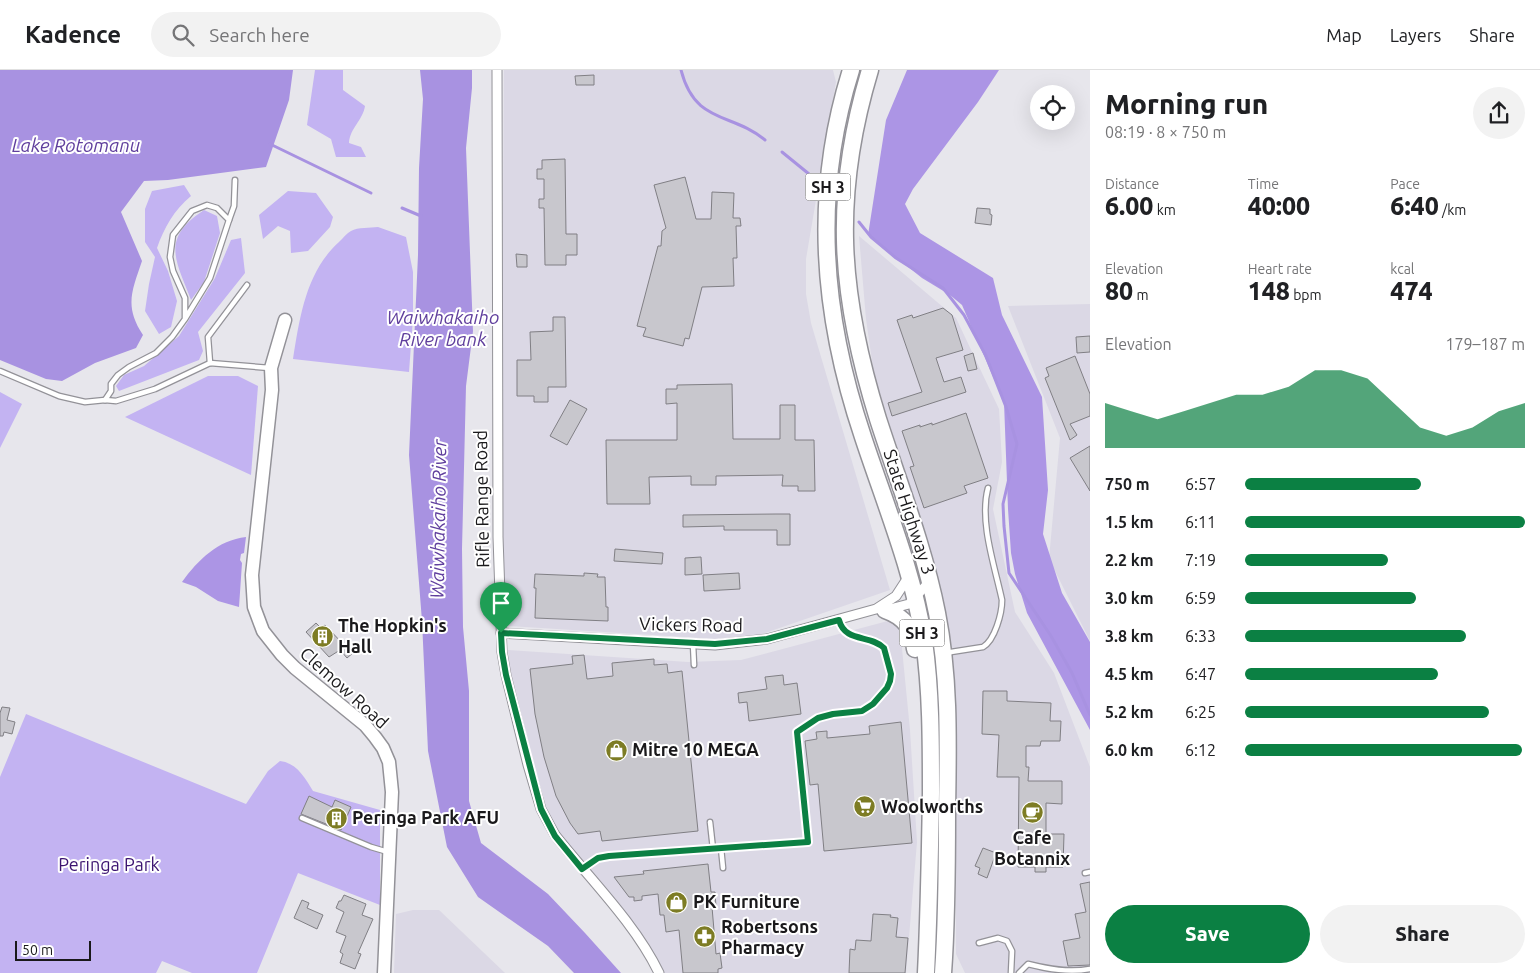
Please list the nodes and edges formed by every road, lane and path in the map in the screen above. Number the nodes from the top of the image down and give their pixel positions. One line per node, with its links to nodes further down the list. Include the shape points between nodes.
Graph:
1 (497, 70): 19 (street, Rifle Range Road)
2 (851, 70): 14 (highway, State Highway 3 / SH 3, via 837,125 829,176 826,236 830,306 851,399)
3 (870, 70): 15 (highway, State Highway 3 / SH 3, via 856,120 845,187 847,286 858,346 878,418)
4 (234, 180): 5 (lane, via 234,206)
5 (229, 220): 7 (lane, via 210,278); 7 (lane, via 216,208 207,205 192,211 173,235 170,257 185,298)
6 (247, 285): 9 (lane, via 208,337)
7 (185, 319): 12 (lane, via 156,353 118,375)
8 (285, 320): 10 (street, Clemow Road)
9 (210, 362): 10 (lane); 12 (lane, via 155,388 116,401)
10 (271, 368): 28 (street, Clemow Road, via 272,390 252,575 254,607 263,631 282,655 365,725 384,748 392,792)
11 (0, 372): 12 (lane, via 59,396 86,402)
12 (104, 400)
13 (988, 488): 21 (lane, via 986,524 1002,609 988,644 951,652)
14 (910, 576): 16 (highway, State Highway 3 / SH 3); 17 (street, Vickers Road)
15 (930, 580): 16 (street, Vickers Road); 21 (highway, State Highway 3 / SH 3)
16 (916, 598): 17 (street, Vickers Road, via 908,604); 21 (highway, State Highway 3 / SH 3, via 924,642)
17 (881, 610): 18 (street, Vickers Road); 23 (highway, via 895,613 911,630 920,685)
18 (839, 620): 20 (street, Vickers Road, via 767,639); 26 (lane, via 844,631 854,637 874,641 884,648 891,674 887,688 862,711 824,716 797,732 808,842)
19 (501, 633): 20 (street, Vickers Road); 30 (street, Rifle Range Road, via 506,675 541,809 555,836)
20 (693, 644): 22 (lane)
21 (935, 662): 23 (highway, State Highway 3 / SH 3); 36 (highway, State Highway 3 / SH 3, via 948,741)
22 (694, 665)
23 (930, 714): 35 (highway, State Highway 3 / SH 3, via 930,896)
24 (302, 818): 28 (lane)
25 (710, 822): 27 (lane)
26 (721, 848): 27 (lane); 29 (lane)
27 (713, 849): 30 (lane, via 609,856 598,858)
28 (389, 852): 33 (street, Clemow Road)
29 (723, 868)
30 (582, 869): 34 (street, Rifle Range Road, via 630,926)
31 (978, 943): 37 (lane, via 998,938 1007,941 1012,951)
32 (1090, 969): 38 (lane, via 1054,971 1028,964)
33 (384, 973)
34 (659, 973)
35 (926, 973)
36 (943, 973)
37 (1011, 973)
38 (1019, 973)

